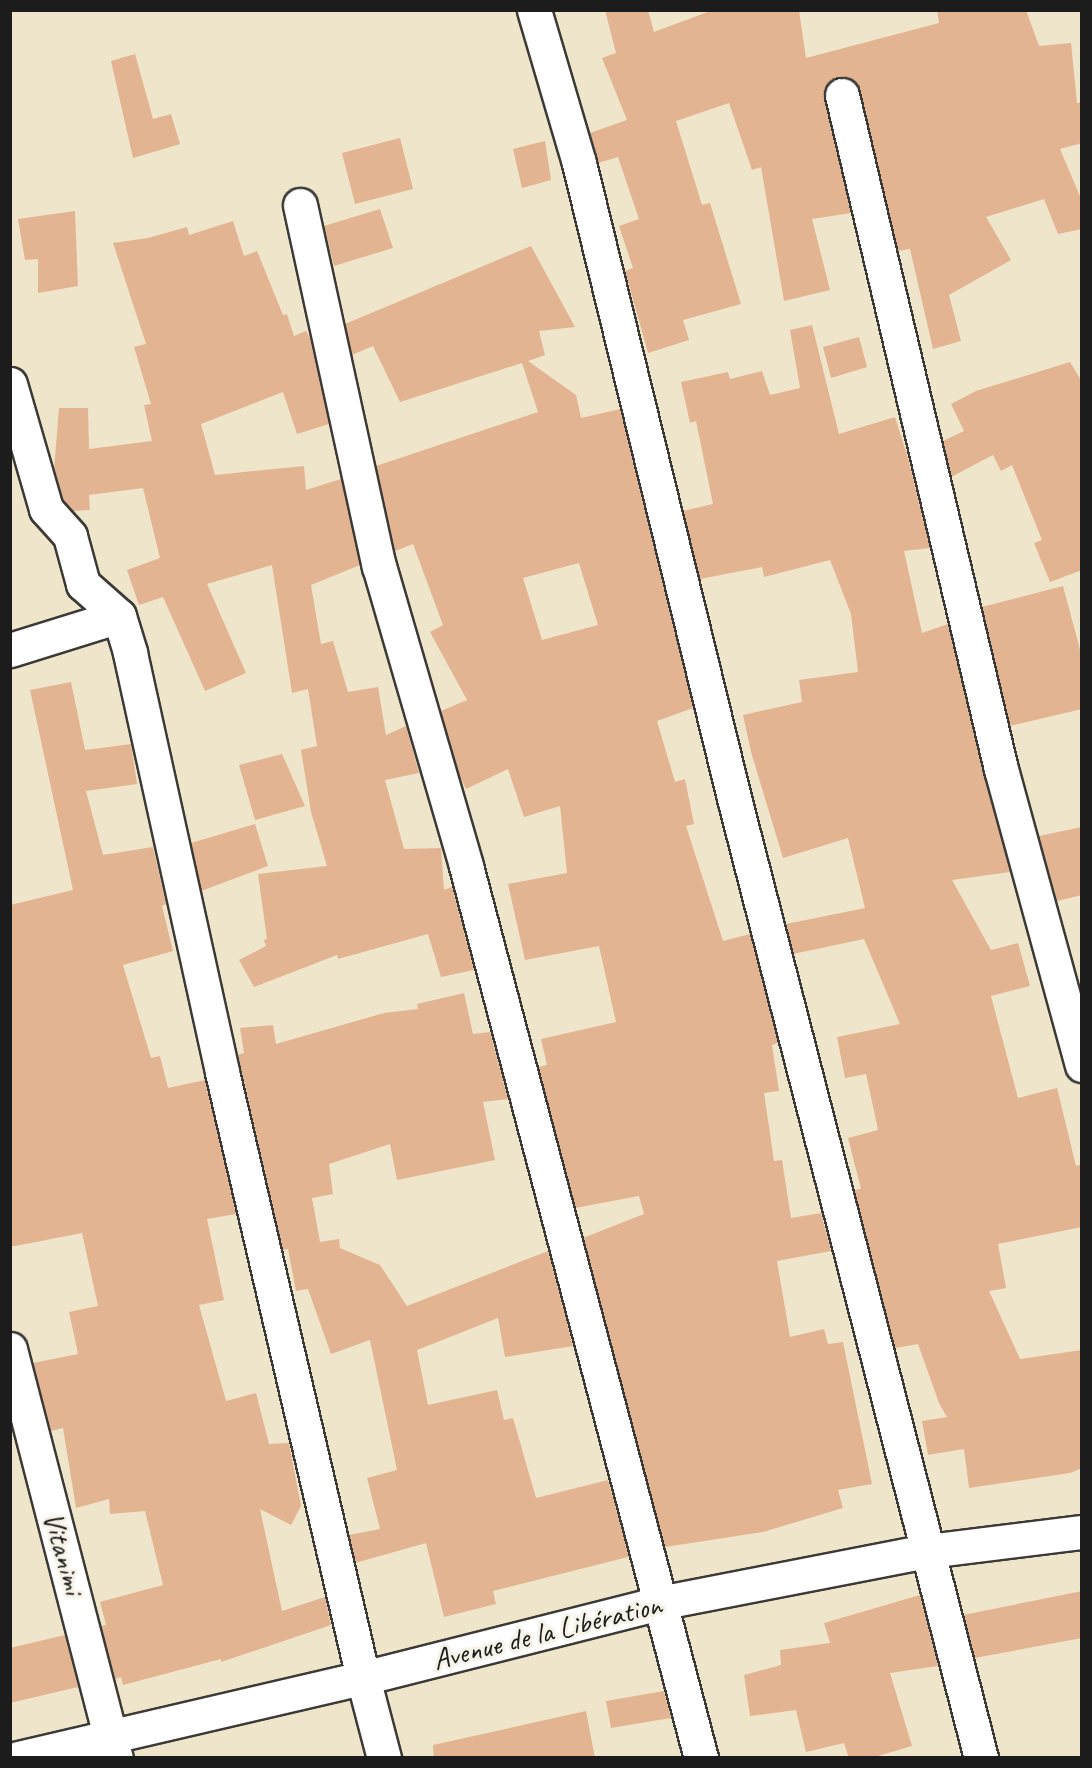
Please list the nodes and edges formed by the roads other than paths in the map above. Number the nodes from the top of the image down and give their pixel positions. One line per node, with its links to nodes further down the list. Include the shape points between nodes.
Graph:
1 (534, 10): 10 (main road, via 579,163 734,798)
2 (842, 95): 7 (main road, via 1001,769)
3 (300, 205): 11 (main road, via 379,566 466,866)
4 (10, 384): 5 (main road, via 46,509 70,536 83,584)
5 (119, 616): 6 (main road); 12 (main road)
6 (10, 650)
7 (1082, 1065)
8 (10, 1349): 13 (main road, Vitanimi)
9 (1082, 1532): 10 (main road, Avenue de la Libération)
10 (927, 1551): 11 (main road, Avenue de la Libération); 17 (main road)
11 (659, 1603): 12 (main road, Avenue de la Libération); 16 (main road)
12 (363, 1678): 13 (main road, Avenue de la Libération); 15 (main road)
13 (114, 1746): 14 (main road, Avenue de la Libération)
14 (18, 1758)
15 (384, 1758)
16 (701, 1758)
17 (981, 1758)

